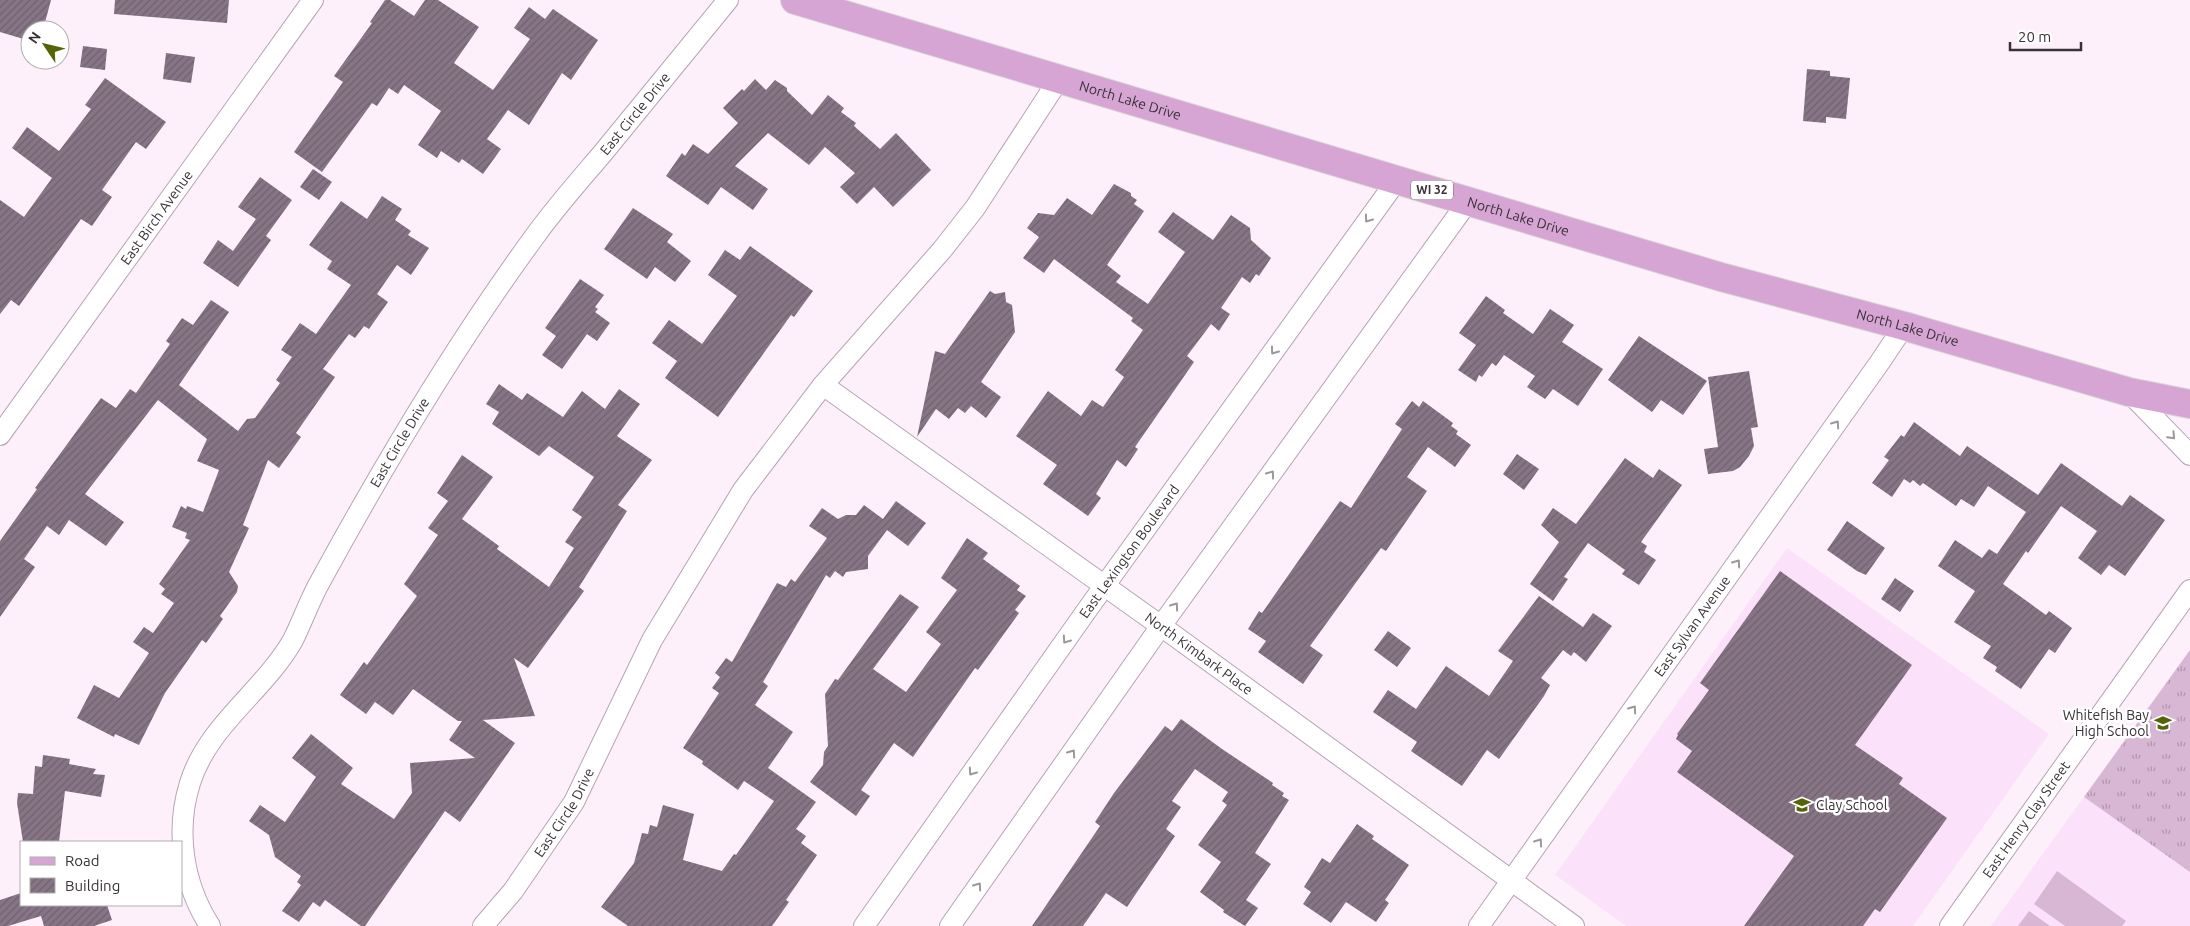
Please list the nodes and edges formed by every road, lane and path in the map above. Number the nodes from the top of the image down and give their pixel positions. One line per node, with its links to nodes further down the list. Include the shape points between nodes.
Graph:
1 (313, 0): 12 (street, East Birch Avenue)
2 (728, 0): 18 (street, East Circle Drive, via 535,235 422,403 320,582 293,640 275,667 208,745 190,781 182,819 182,845 188,878)
3 (795, 0): 4 (main road, North Lake Drive / WI 32)
4 (1059, 79): 5 (main road, North Lake Drive / WI 32); 8 (street, East Circle Drive, via 975,208 942,250)
5 (1397, 180): 6 (main road, North Lake Drive / WI 32); 14 (street, East Lexington Boulevard, one-way to 14)
6 (1469, 200): 7 (main road, North Lake Drive / WI 32, via 1721,277); 16 (street, one-way to 6)
7 (1904, 326): 9 (main road, North Lake Drive / WI 32); 17 (street, East Sylvan Avenue, one-way to 7)
8 (822, 385): 14 (street, North Kimbark Place); 19 (street, East Circle Drive, via 743,490 687,579 652,640 574,802 513,891)
9 (2129, 392): 10 (main road, North Lake Drive / WI 32); 11 (main road, North Lake Drive / WI 32); 13 (street, one-way to 13)
10 (2190, 404)
11 (2190, 420)
12 (0, 435)
13 (2190, 455)
14 (1104, 586): 16 (street, North Kimbark Place); 20 (street, East Lexington Boulevard, one-way to 20)
15 (2190, 590): 24 (street, East Henry Clay Street)
16 (1161, 626): 17 (street, North Kimbark Place); 21 (street, one-way to 16)
17 (1510, 881): 22 (street, East Sylvan Avenue); 23 (street, North Kimbark Place)
18 (210, 926)
19 (484, 926)
20 (864, 926)
21 (950, 926)
22 (1479, 926)
23 (1574, 926)
24 (1950, 926)

